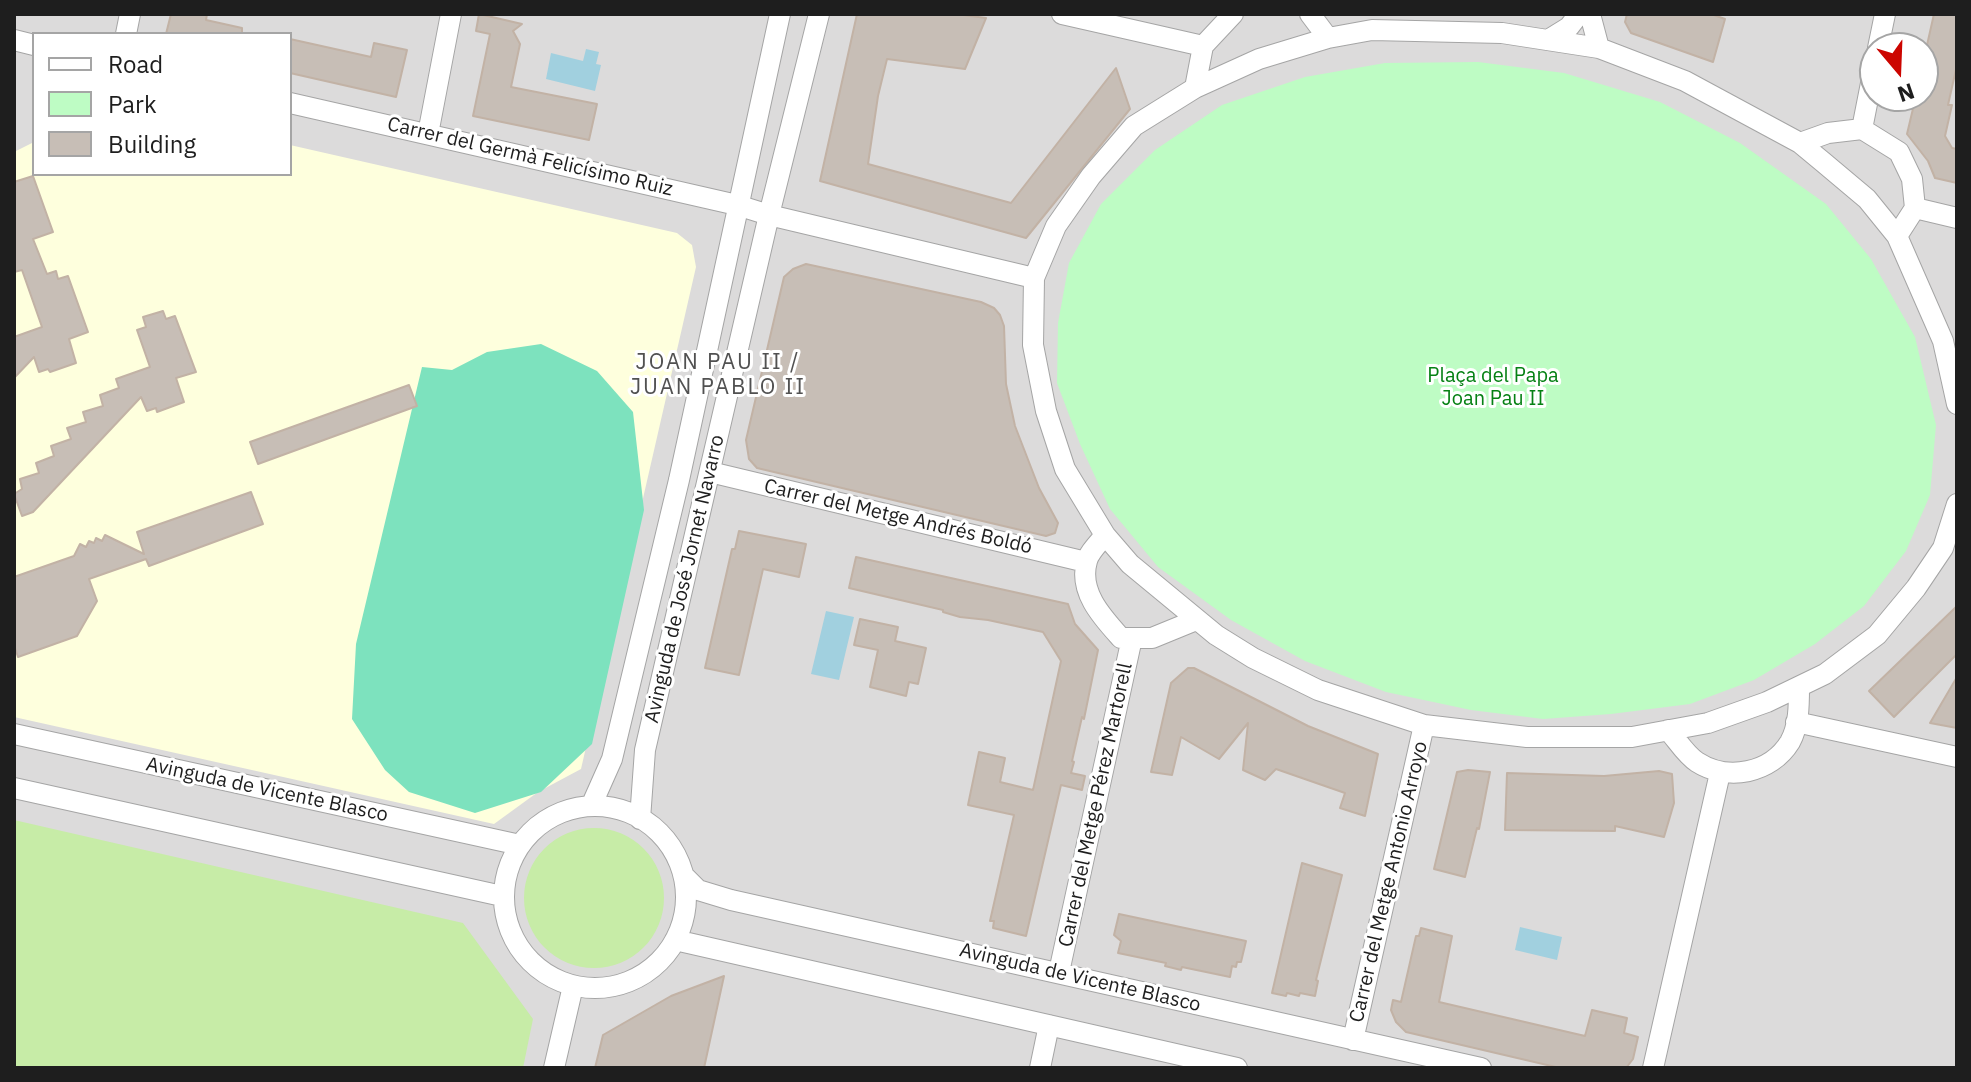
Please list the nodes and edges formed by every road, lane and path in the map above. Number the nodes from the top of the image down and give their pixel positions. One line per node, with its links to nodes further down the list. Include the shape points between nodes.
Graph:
1 (451, 14): 17 (street)
2 (780, 14): 19 (street, Avinguda de José Jornet Navarro)
3 (819, 14): 21 (street, Avinguda de José Jornet Navarro)
4 (1062, 14): 11 (street)
5 (1233, 14): 11 (street)
6 (1310, 14): 9 (street)
7 (1579, 14): 10 (street)
8 (1590, 14): 12 (street)
9 (1328, 38): 10 (street, via 1372,30 1502,33); 13 (street, via 1259,59)
10 (1548, 40): 12 (street)
11 (1203, 46): 13 (street)
12 (1599, 48): 18 (street, via 1685,81)
13 (1195, 88): 24 (street, via 1134,126 1091,176 1056,226)
14 (292, 103): 17 (street, Carrer del Germà Felicísimo Ruiz)
15 (1865, 112): 16 (street)
16 (1862, 129): 18 (street); 20 (street, via 1899,152 1912,179)
17 (428, 134): 19 (street, Carrer del Germà Felicísimo Ruiz)
18 (1800, 143): 23 (street, via 1867,199)
19 (737, 205): 21 (street, Carrer del Germà Felicísimo Ruiz); 40 (street, Avinguda de José Jornet Navarro, via 616,743)
20 (1915, 208): 22 (street); 23 (street)
21 (769, 215): 24 (street, Carrer del Germà Felicísimo Ruiz); 26 (street, Avinguda de José Jornet Navarro)
22 (1957, 218)
23 (1897, 236): 25 (street, via 1943,341)
24 (1034, 278): 28 (street, via 1033,345 1046,411 1065,469)
25 (1957, 404)
26 (710, 472): 29 (street, Carrer del Metge Andrés Boldó); 41 (street, Avinguda de José Jornet Navarro, via 645,750)
27 (1957, 504): 32 (street, via 1943,548 1877,635)
28 (1105, 535): 29 (street); 30 (street, via 1149,583)
29 (1086, 562): 31 (street, via 1094,609 1121,638)
30 (1196, 620): 31 (street, via 1152,638); 34 (street, via 1253,658 1318,690)
31 (1132, 638): 46 (street, Carrer del Metge Pérez Martorell)
32 (1799, 687): 33 (street); 35 (street, via 1708,723)
33 (1796, 722): 37 (street); 38 (street, via 1779,755 1751,772)
34 (1424, 725): 35 (street, via 1527,737 1632,737); 49 (street, Carrer del Metge Antonio Arroyo)
35 (1668, 730): 38 (street, via 1696,761)
36 (14, 734): 42 (street, Avinguda de Vicente Blasco)
37 (1957, 757)
38 (1720, 773): 54 (street)
39 (14, 788): 44 (street)
40 (592, 804): 41 (street); 42 (street, via 542,820)
41 (640, 819): 43 (street, via 667,837)
42 (520, 845): 44 (street)
43 (685, 877): 45 (street, via 684,915); 46 (street, Avinguda de Vicente Blasco, via 698,890 731,900)
44 (502, 896): 47 (street, via 518,944 543,972)
45 (675, 940): 47 (street, via 660,963 627,984 597,990); 48 (street)
46 (1059, 972): 49 (street, Avinguda de Vicente Blasco)
47 (573, 986): 50 (street)
48 (1049, 1025): 51 (street); 52 (street)
49 (1353, 1040): 53 (street, Avinguda de Vicente Blasco)
50 (554, 1068)
51 (1040, 1068)
52 (1237, 1068)
53 (1481, 1068)
54 (1653, 1068)

